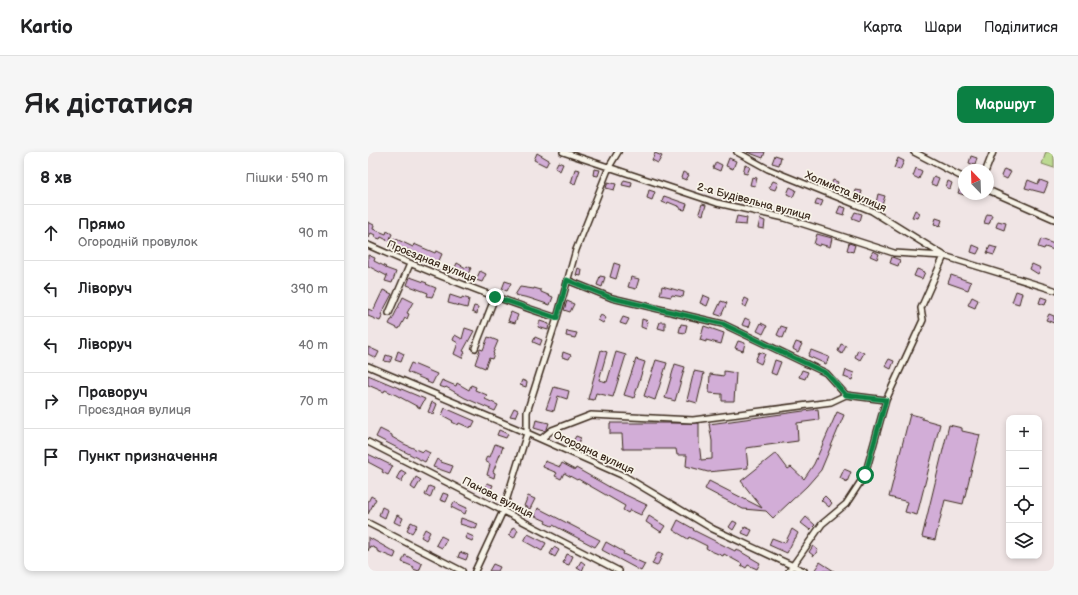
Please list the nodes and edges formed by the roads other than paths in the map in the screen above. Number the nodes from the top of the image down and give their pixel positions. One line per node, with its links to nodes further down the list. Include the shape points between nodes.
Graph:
1 (563, 152): 7 (street, 2-а Будівельна вулиця)
2 (618, 152): 7 (street)
3 (737, 152): 12 (street, Холмиста вулиця, via 768,169 872,211)
4 (914, 152): 8 (street)
5 (994, 152): 6 (street)
6 (989, 164)
7 (609, 167): 12 (street, 2-а Будівельна вулиця, via 717,203 785,218 894,253); 14 (street, via 576,250)
8 (958, 175)
9 (994, 193): 10 (street)
10 (1054, 219)
11 (368, 245): 13 (street, Проєздная вулиця)
12 (944, 256): 15 (street); 22 (street, via 921,308 923,320)
13 (410, 264): 16 (street, Проєздная вулиця); 17 (street)
14 (567, 280): 18 (street); 21 (street, via 612,298 723,324 826,373)
15 (1054, 290)
16 (495, 297): 18 (street, Проєздная вулиця); 19 (street)
17 (389, 313)
18 (557, 318): 23 (street, via 527,412)
19 (475, 348)
20 (368, 366): 23 (street, Огородна вулиця)
21 (846, 395): 22 (street); 24 (street, via 831,402 693,420 591,415 552,430)
22 (886, 400): 28 (street, via 865,475 846,504 822,524)
23 (527, 433): 24 (street, Огородна вулиця); 26 (street)
24 (540, 439): 28 (street, Огородна вулиця, via 624,476 713,529)
25 (368, 442): 26 (street, Панова вулиця)
26 (503, 510): 30 (street); 31 (street, Панова вулиця)
27 (368, 523): 29 (street)
28 (793, 565): 32 (street); 33 (street, Огородна вулиця)
29 (462, 571)
30 (475, 571)
31 (619, 571)
32 (790, 571)
33 (804, 571)

